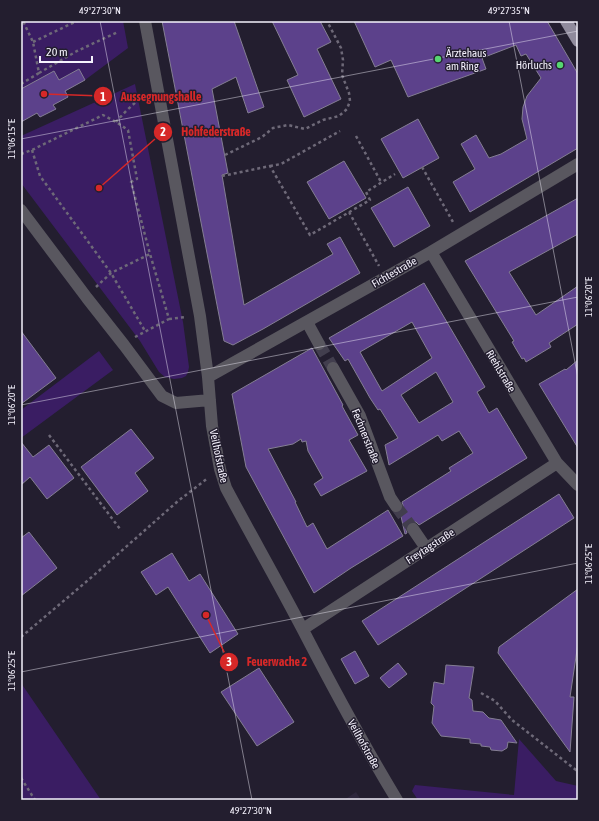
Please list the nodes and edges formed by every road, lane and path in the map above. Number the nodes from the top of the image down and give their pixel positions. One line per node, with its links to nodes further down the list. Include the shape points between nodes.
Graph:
1 (23, 21): 8 (path)
2 (77, 21): 8 (path)
3 (145, 21): 39 (street, Veilhofstraße, via 199,308)
4 (326, 21): 17 (path, via 341,48 342,75 350,101 347,109 339,116 305,129 288,125 273,128 262,138)
5 (566, 21): 7 (main road)
6 (118, 32): 9 (path, via 77,51)
7 (578, 41)
8 (33, 42): 9 (path)
9 (39, 73): 10 (path)
10 (21, 84)
11 (146, 95): 12 (path)
12 (116, 122): 15 (path, via 103,116); 28 (path, via 128,130 137,179 131,182)
13 (340, 130): 19 (path, via 281,164)
14 (356, 136): 23 (path)
15 (32, 150): 16 (path); 29 (path, via 40,176)
16 (21, 154)
17 (225, 155)
18 (578, 164): 26 (street, Fichtestraße)
19 (270, 166): 22 (path); 25 (path, via 310,235)
20 (422, 168): 26 (path)
21 (395, 174): 23 (path)
22 (222, 176)
23 (381, 182): 25 (path, via 366,192 370,200)
24 (21, 210): 31 (street)
25 (349, 212): 30 (path)
26 (460, 234): 27 (street, Fichtestraße)
27 (431, 252): 30 (street, Fichtestraße); 42 (street, Riehlstraße)
28 (150, 254): 29 (path); 33 (path)
29 (111, 272): 31 (path); 35 (path)
30 (385, 278): 34 (street, Fichtestraße)
31 (87, 298): 37 (street)
32 (182, 318): 33 (path)
33 (169, 319): 35 (path)
34 (307, 322): 36 (street); 39 (street, Fichtestraße)
35 (145, 331): 37 (path)
36 (319, 344)
37 (124, 345): 40 (street, via 162,396 176,403)
38 (333, 368): 45 (street, Fechnerstraße, via 360,416 390,497)
39 (208, 377): 40 (street, Veilhofstraße)
40 (210, 400): 43 (street, Veilhofstraße)
41 (49, 435): 47 (path)
42 (557, 463): 44 (street, Riehlstraße); 48 (street, Freytagstraße)
43 (220, 469): 49 (street, Veilhofstraße, via 226,488); 50 (path, via 178,501)
44 (578, 485)
45 (396, 506)
46 (413, 529): 48 (street)
47 (120, 530)
48 (426, 548): 49 (street, Freytagstraße)
49 (303, 629): 55 (street, Veilhofstraße, via 370,756)
50 (21, 637)
51 (481, 693): 52 (path, via 495,701 512,720)
52 (578, 770)
53 (21, 778): 54 (path)
54 (35, 800)
55 (397, 800)

